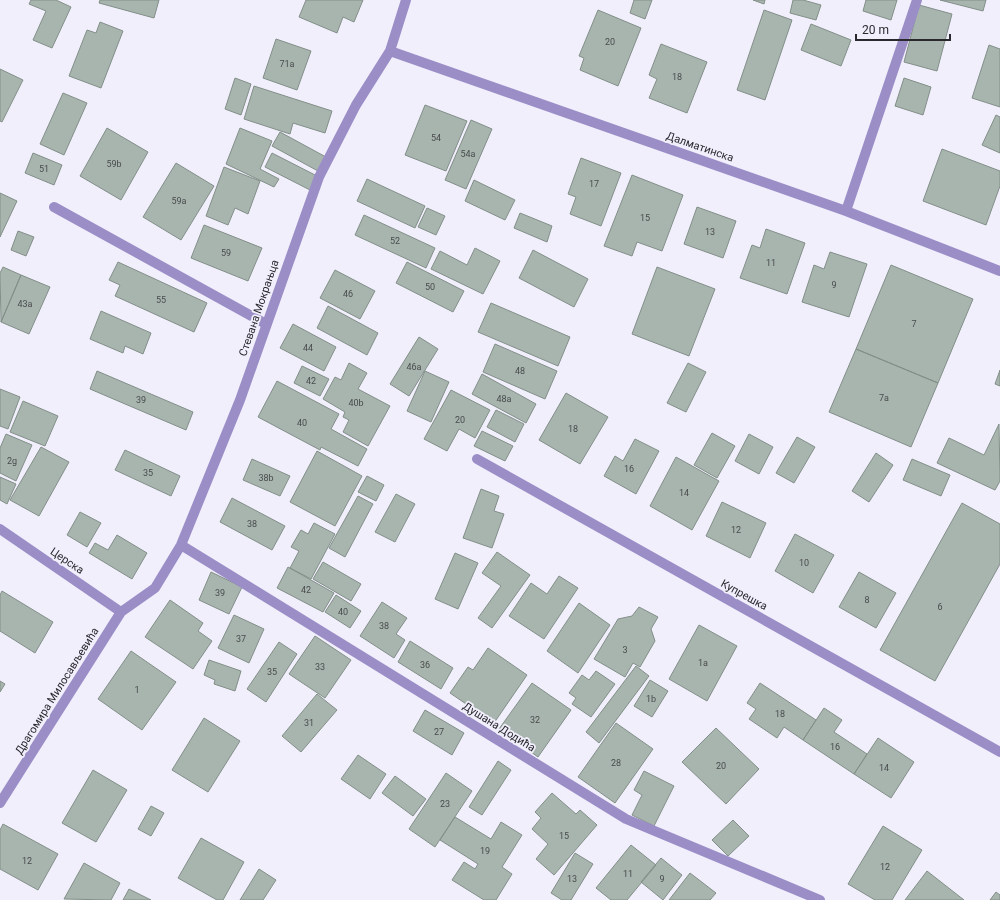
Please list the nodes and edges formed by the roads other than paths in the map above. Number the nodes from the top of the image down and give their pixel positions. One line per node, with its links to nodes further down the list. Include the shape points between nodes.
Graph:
1 (406, 0): 3 (street, Стевана Мокрањца)
2 (917, 0): 5 (street)
3 (390, 51): 5 (street, Далматинска); 7 (street, Стевана Мокрањца, via 356,106 319,177)
4 (54, 207): 7 (street)
5 (846, 211): 6 (street, Далматинска)
6 (1000, 272)
7 (266, 324): 10 (street, Стевана Мокрањца, via 240,400)
8 (477, 459): 12 (street, Купрешка)
9 (0, 529): 11 (street, Церска)
10 (181, 545): 11 (street, Стевана Мокрањца, via 155,588); 14 (street, Душана Додића, via 626,819)
11 (120, 612): 13 (street, Драгомира Милосављевића)
12 (1000, 752)
13 (0, 803)
14 (820, 900)

